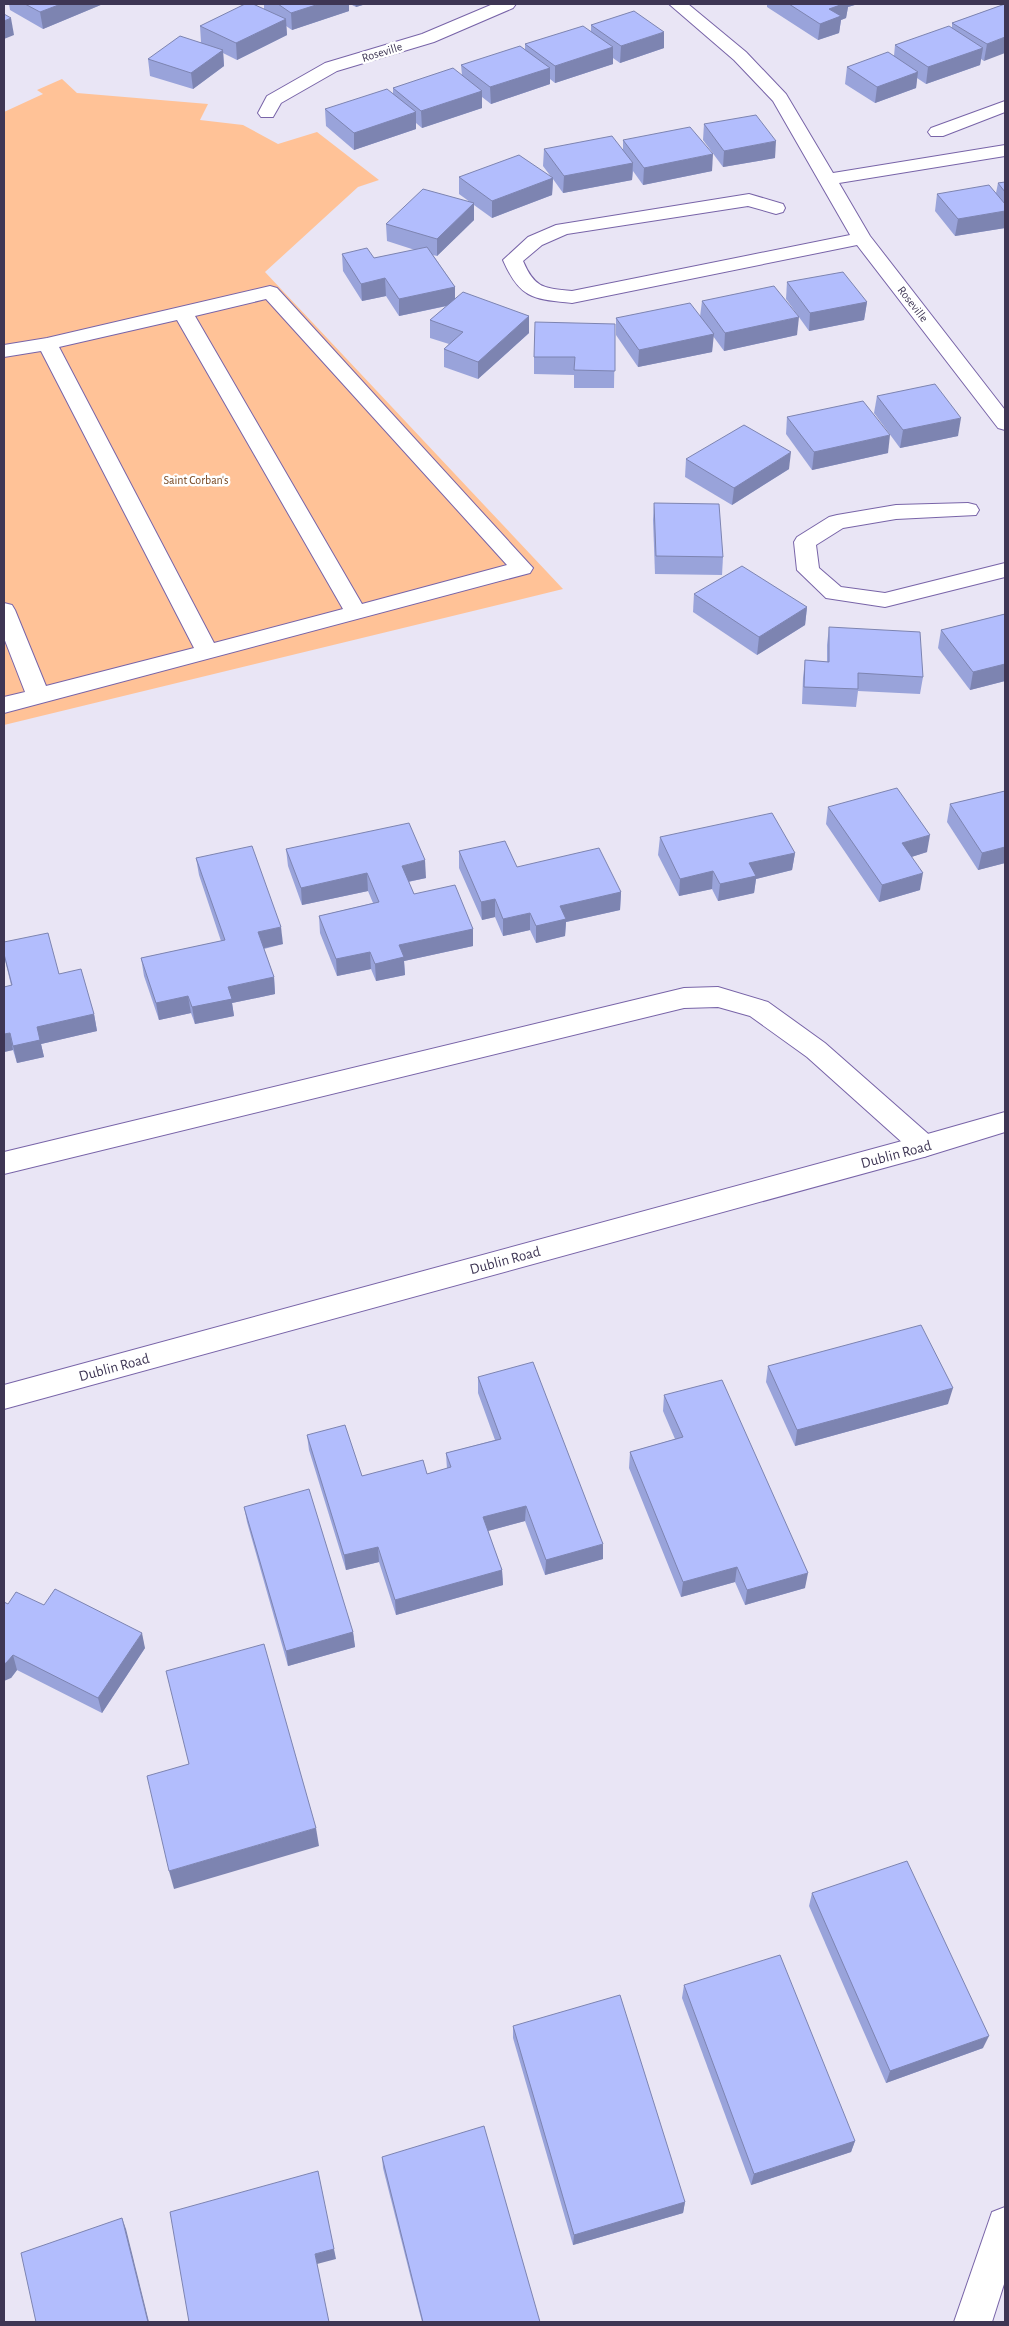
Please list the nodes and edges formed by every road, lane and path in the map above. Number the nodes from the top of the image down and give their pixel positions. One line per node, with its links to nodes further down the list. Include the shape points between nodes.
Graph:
1 (506, 4): 4 (street, Roseville, via 428,38 331,67 273,100)
2 (678, 4): 7 (street, Roseville, via 740,56 780,98)
3 (1005, 106): 5 (street)
4 (266, 113)
5 (937, 132)
6 (1005, 150): 7 (street)
7 (827, 180): 9 (street, Roseville)
8 (776, 208): 9 (street, via 748,200 564,229 535,241 514,260 520,277 536,293 572,297)
9 (862, 238): 13 (street, Roseville, via 990,392)
10 (183, 313): 11 (street); 17 (street); 17 (street, via 270,292 522,568)
11 (46, 344): 12 (street); 18 (street)
12 (4, 351)
13 (1005, 424)
14 (968, 510): 15 (street, via 896,512 837,522 805,542 808,570 834,593 885,600)
15 (1005, 570)
16 (4, 610): 19 (street)
17 (356, 613): 18 (street)
18 (208, 652): 19 (street)
19 (38, 696): 20 (street)
20 (4, 705)
21 (1005, 1122): 22 (street, Dublin Road)
22 (924, 1146): 23 (street, via 816,1050 759,1009 718,997 684,998); 24 (street, Dublin Road)
23 (4, 1164)
24 (4, 1396)
25 (1005, 2225): 26 (street)
26 (973, 2322)

